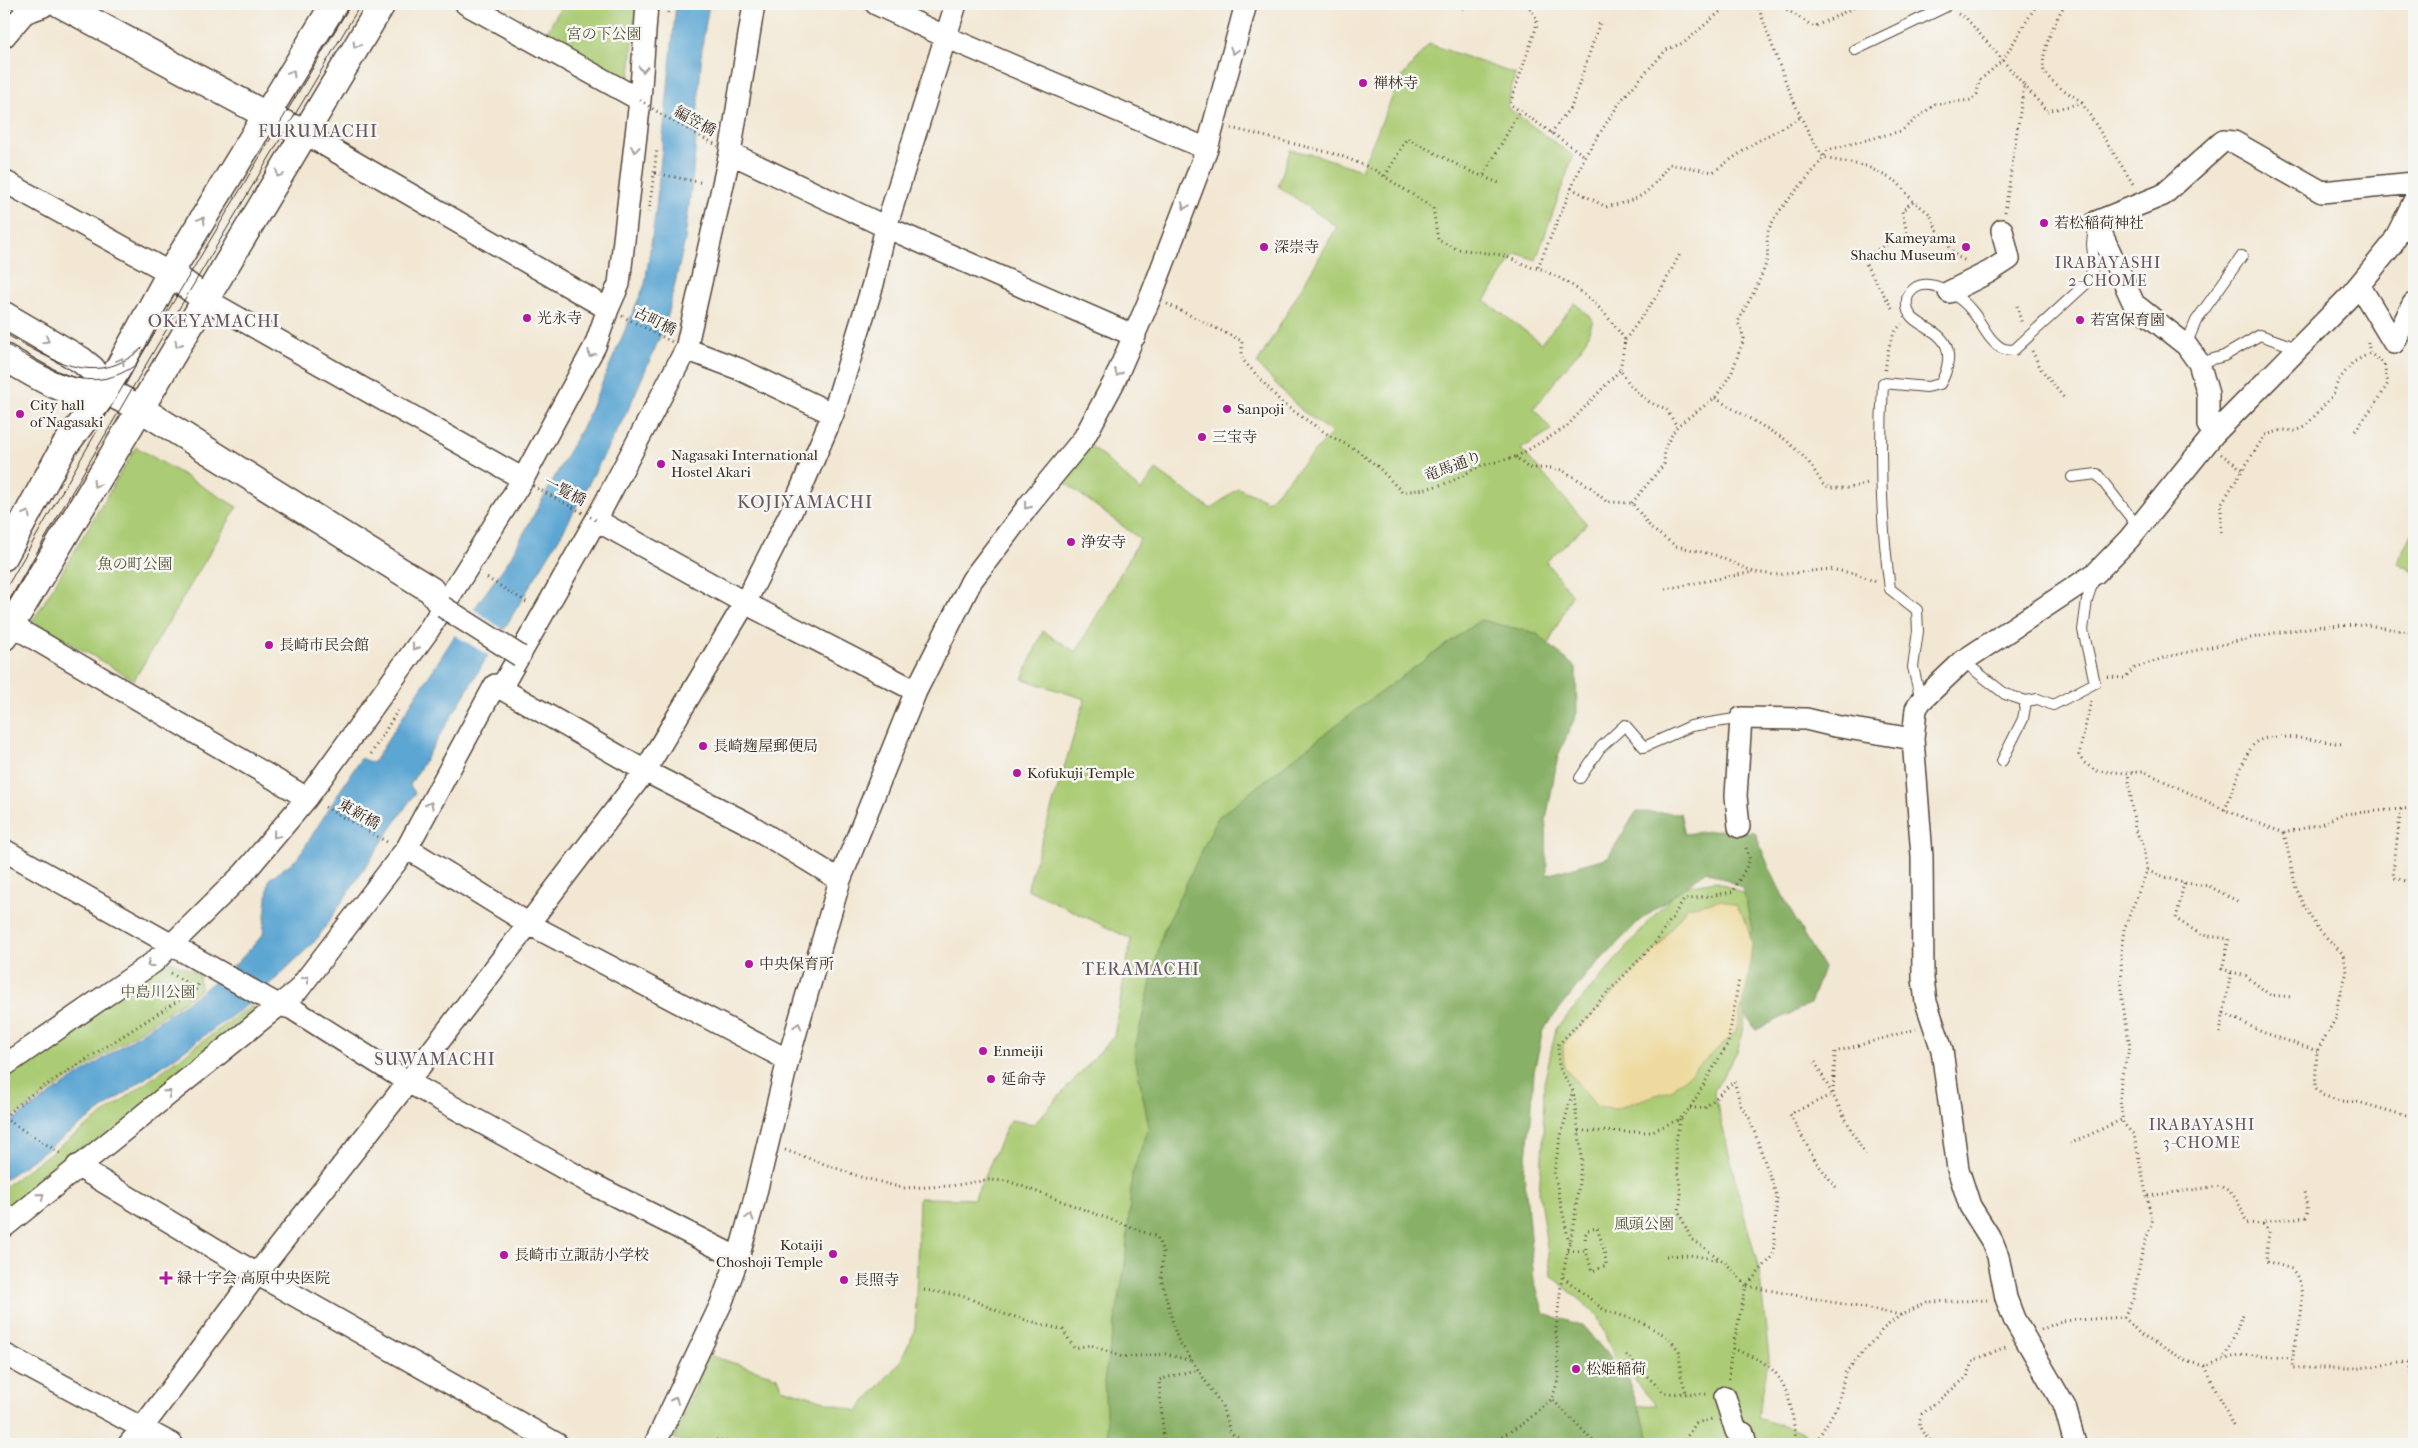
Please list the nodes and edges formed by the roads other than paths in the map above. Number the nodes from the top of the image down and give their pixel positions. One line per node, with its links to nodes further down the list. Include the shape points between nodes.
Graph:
1 (60, 4): 16 (street)
2 (334, 4): 16 (street, one-way to 2)
3 (382, 4): 17 (street, one-way to 17)
4 (466, 4): 15 (street)
5 (647, 4): 15 (street, one-way to 15)
6 (754, 4): 18 (street)
7 (876, 4): 13 (street)
8 (956, 4): 13 (street)
9 (1246, 4): 19 (street, one-way to 19)
10 (1945, 5): 14 (lane)
11 (31, 6): 12 (street)
12 (4, 37)
13 (946, 37): 19 (street); 24 (street)
14 (1855, 50)
15 (640, 100): 32 (street, one-way to 32)
16 (266, 115): 17 (street); 27 (street, one-way to 16)
17 (304, 133): 30 (street, one-way to 30); 32 (street)
18 (719, 146): 24 (street); 35 (street)
19 (1207, 149): 34 (street, one-way to 34)
20 (4, 181): 27 (street)
21 (2414, 183): 23 (street, via 2322,192 2234,142 2223,141 2163,195)
22 (2414, 201): 28 (street, via 2392,245)
23 (2096, 222): 29 (lane, via 2092,244 2094,264 2089,281 2014,350 2004,350 1993,342 1971,308); 36 (street, via 2134,304)
24 (886, 227): 34 (street); 42 (street, via 873,284)
25 (2002, 230): 29 (street, via 2009,259)
26 (2242, 256): 36 (lane, via 2196,321)
27 (170, 273): 30 (street); 40 (street, one-way to 27)
28 (2359, 285): 31 (street, via 2394,343); 37 (street)
29 (1948, 292): 57 (lane, via 1925,285 1916,287 1907,299 1913,318 1941,337 1946,346 1946,374 1940,384 1927,387 1883,383 1884,540 1890,589 1917,610 1913,667)
30 (205, 298): 41 (street, one-way to 41); 45 (street)
31 (2413, 304)
32 (615, 312): 45 (street, one-way to 45)
33 (4, 315): 40 (street, one-way to 40, via 81,360 92,369)
34 (1135, 336): 56 (street, one-way to 56, via 1084,438 972,580)
35 (678, 345): 42 (street, via 739,369); 46 (street)
36 (2186, 345): 39 (street)
37 (2297, 348): 39 (lane, via 2260,335 2224,356); 43 (street)
38 (4, 357): 40 (street, via 65,390 90,395)
39 (2199, 363): 43 (street, via 2208,394)
40 (106, 391): 41 (street); 48 (street, one-way to 40, via 64,447)
41 (141, 409): 51 (street, via 431,590); 52 (street, one-way to 52)
42 (833, 414): 50 (street, via 792,510)
43 (2210, 438): 47 (street)
44 (2072, 477): 47 (lane, via 2097,474)
45 (528, 483): 51 (street)
46 (591, 517): 50 (street); 53 (street)
47 (2138, 527): 49 (street)
48 (4, 557)
49 (2096, 573): 54 (street); 58 (lane, via 2087,600 2083,630 2095,680 2054,705 2038,699)
50 (745, 603): 56 (street); 62 (street)
51 (443, 607): 53 (street, bridge); 64 (street, one-way to 64)
52 (6, 627): 64 (street)
53 (520, 656): 55 (street)
54 (1963, 661): 57 (street); 58 (lane, via 2005,694)
55 (501, 688): 62 (street); 66 (street, one-way to 55, via 495,685)
56 (916, 691): 68 (street)
57 (1921, 701): 60 (street, via 1916,709)
58 (2026, 701): 61 (lane, via 2023,719)
59 (1741, 718): 60 (street, via 1806,719); 63 (lane, via 1691,726 1644,747 1625,725 1600,748); 65 (street, via 1736,796)
60 (1913, 739): 87 (street, via 1922,856 1923,979 1926,1002 1948,1078 1958,1169 1970,1206 1998,1256 2006,1298 2025,1339 2065,1407)
61 (2002, 761)
62 (645, 771): 68 (street, via 745,822); 69 (street)
63 (1580, 778)
64 (315, 802): 70 (street, one-way to 70)
65 (1739, 827)
66 (407, 848): 69 (street); 71 (street, one-way to 66, via 298,990)
67 (4, 850): 70 (street)
68 (840, 880): 72 (street, one-way to 68)
69 (529, 924): 72 (street); 74 (street)
70 (171, 946): 71 (street, via 207,972); 73 (street, one-way to 73, via 154,962)
71 (272, 1000): 74 (street, via 291,1008); 75 (street, one-way to 71)
72 (788, 1060): 77 (street, one-way to 72)
73 (4, 1066)
74 (408, 1082): 77 (street, via 592,1184); 78 (street)
75 (70, 1160): 76 (street, one-way to 75); 78 (street)
76 (4, 1226)
77 (738, 1258): 85 (street, one-way to 77, via 721,1304)
78 (257, 1274): 81 (street); 84 (street)
79 (4, 1354): 81 (street)
80 (1725, 1396): 86 (street, via 1736,1431 1742,1433)
81 (142, 1428): 82 (street); 83 (street)
82 (129, 1444)
83 (172, 1444)
84 (557, 1444)
85 (656, 1444)
86 (1746, 1444)
87 (2075, 1444)

